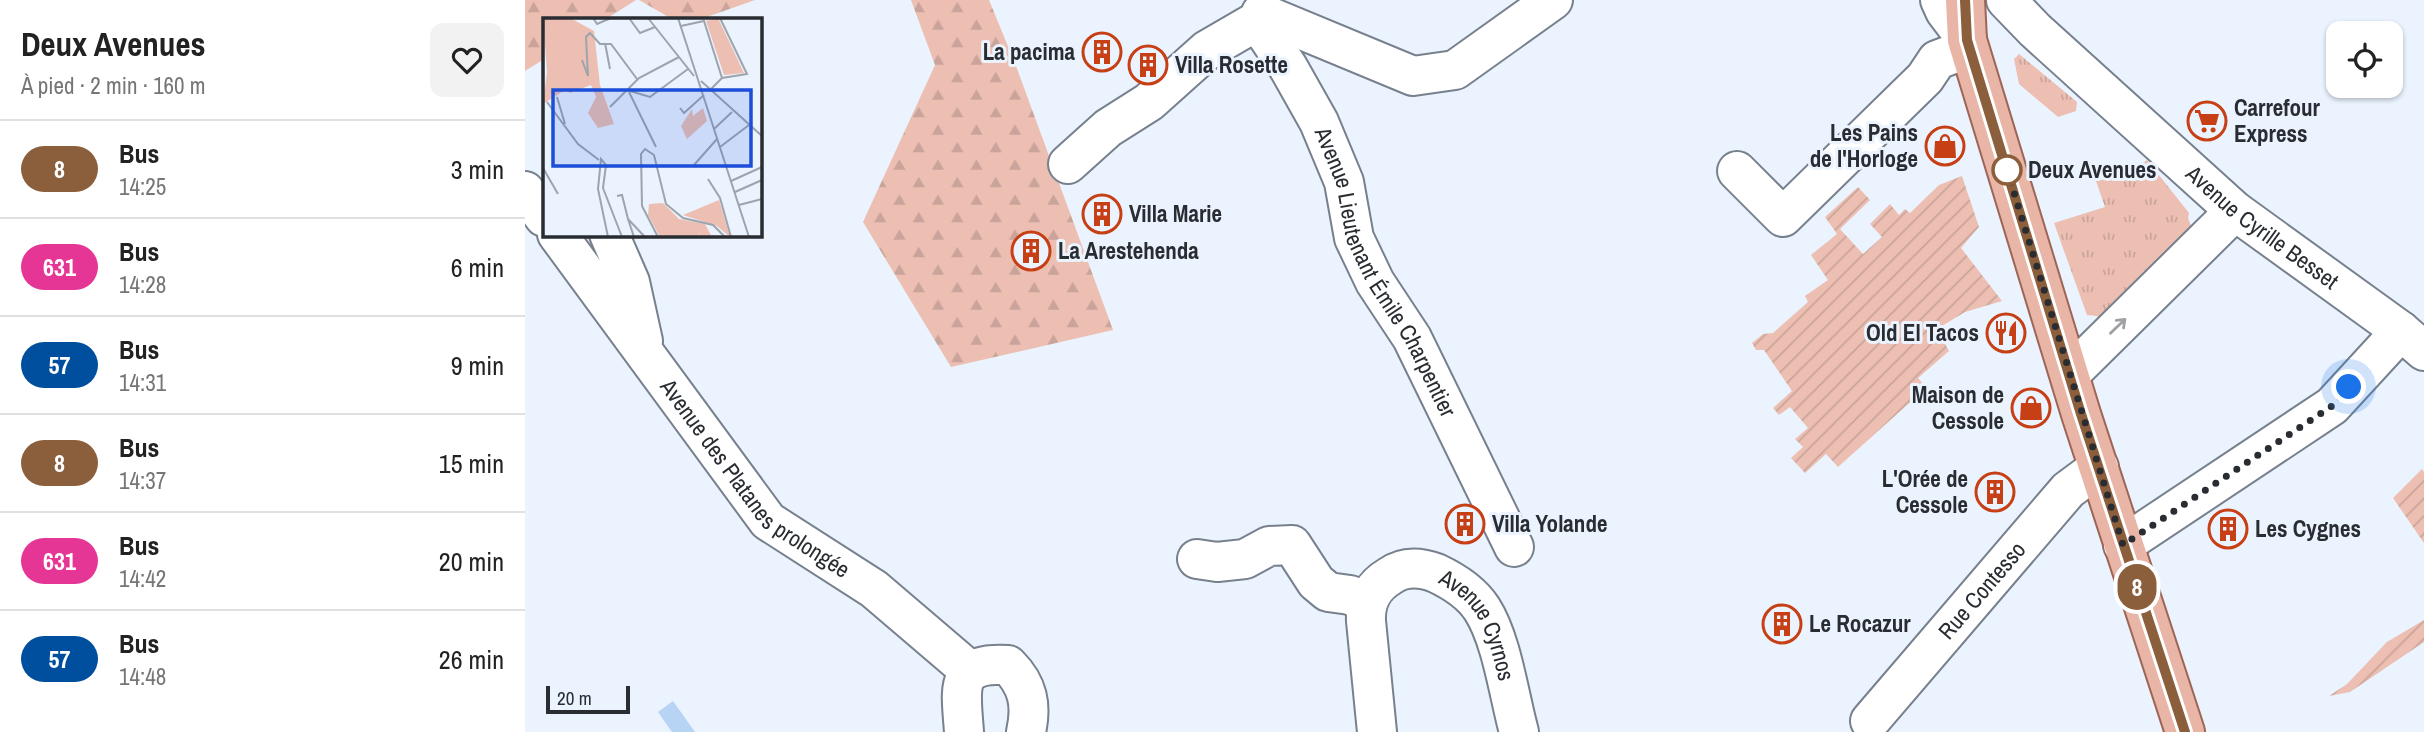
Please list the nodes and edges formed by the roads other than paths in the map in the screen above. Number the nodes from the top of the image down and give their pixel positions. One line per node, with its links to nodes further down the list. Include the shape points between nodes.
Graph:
1 (1553, 0): 3 (street, via 1455,70 1413,76)
2 (2015, 4): 4 (street, Avenue Cyrille Besset); 8 (street, Avenue Cyrille Besset)
3 (1262, 11): 5 (street); 17 (street, Avenue Lieutenant Émile Charpentier, via 1344,182 1354,238 1375,282 1412,338)
4 (1961, 20): 6 (street, via 1925,78 1783,217); 14 (main road)
5 (1068, 164)
6 (1737, 171)
7 (525, 191): 9 (street)
8 (2235, 211): 12 (street, Avenue Cyrille Besset); 14 (street, one-way to 8)
9 (543, 216)
10 (558, 236): 13 (street)
11 (609, 236): 13 (street, Avenue des Platanes prolongée, via 630,282)
12 (2413, 341): 16 (street, via 2332,406)
13 (647, 356): 20 (street, Avenue des Platanes prolongée, via 768,522 873,589)
14 (2070, 374): 15 (main road)
15 (2099, 467): 16 (main road); 21 (street, Rue Contesso, via 2068,490)
16 (2123, 545): 26 (main road)
17 (1514, 547)
18 (1197, 559): 19 (street, via 1245,559 1269,546 1292,545 1328,592)
19 (1367, 603): 24 (street); 25 (street, Avenue Cyrnos, via 1376,587 1391,575 1417,568 1455,583 1472,596 1494,637)
20 (970, 671): 22 (street, via 962,700); 23 (street, via 981,665 1008,665 1019,676 1028,695)
21 (1870, 722)
22 (964, 732)
23 (1026, 732)
24 (1377, 732)
25 (1519, 732)
26 (2185, 732)

